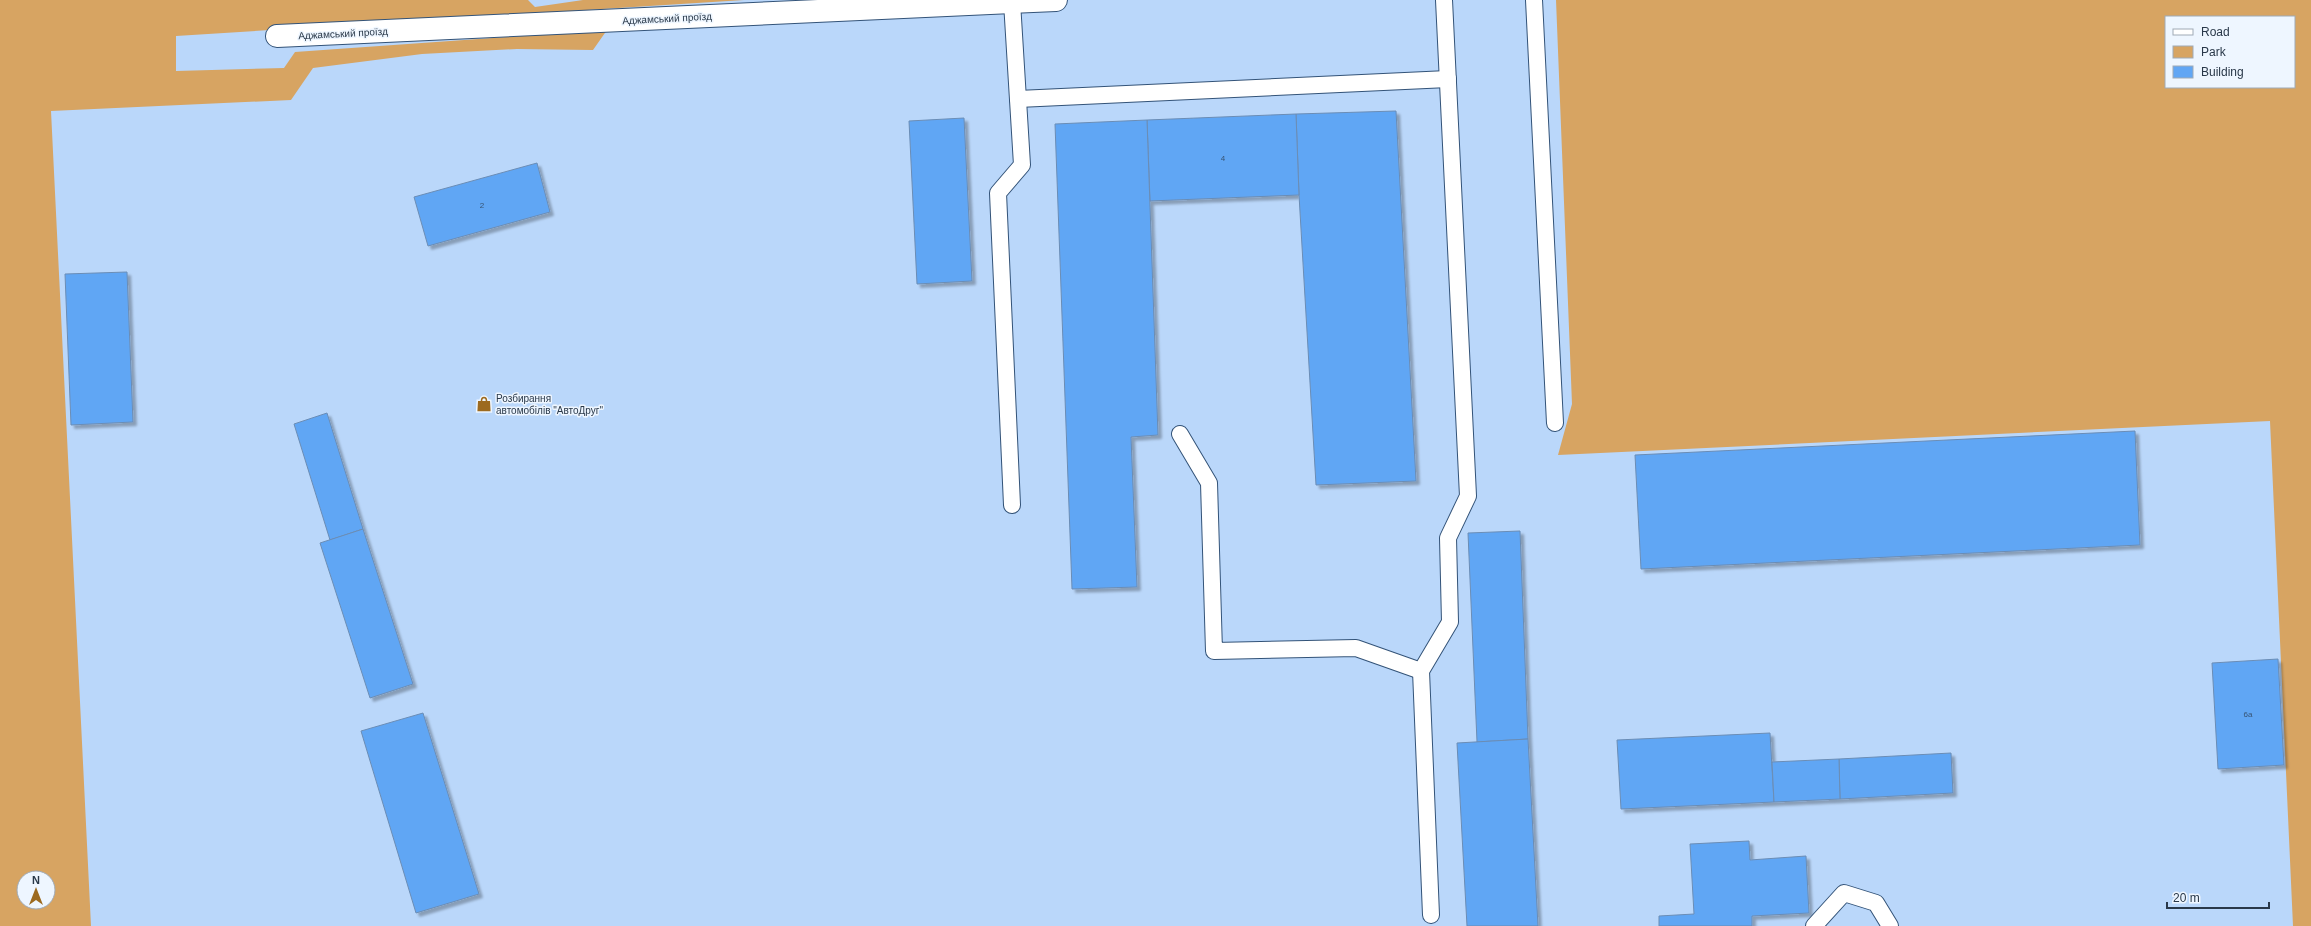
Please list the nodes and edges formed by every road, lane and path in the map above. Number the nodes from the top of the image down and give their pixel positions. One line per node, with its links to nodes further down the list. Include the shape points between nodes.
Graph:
1 (1056, 0): 4 (street, Аджамський проїзд)
2 (1444, 0): 6 (lane)
3 (1534, 0): 8 (lane)
4 (1012, 2): 5 (street, Аджамський проїзд); 7 (lane)
5 (277, 36)
6 (1448, 79): 7 (lane); 11 (lane, via 1468,496 1448,538 1450,622)
7 (1018, 99): 10 (lane, via 1022,165 998,193)
8 (1555, 423)
9 (1180, 434): 11 (lane, via 1209,483 1214,651 1356,648)
10 (1012, 505)
11 (1421, 671): 12 (lane)
12 (1431, 915)
13 (1814, 926): 14 (lane, via 1844,893 1876,903)
14 (1890, 926)

